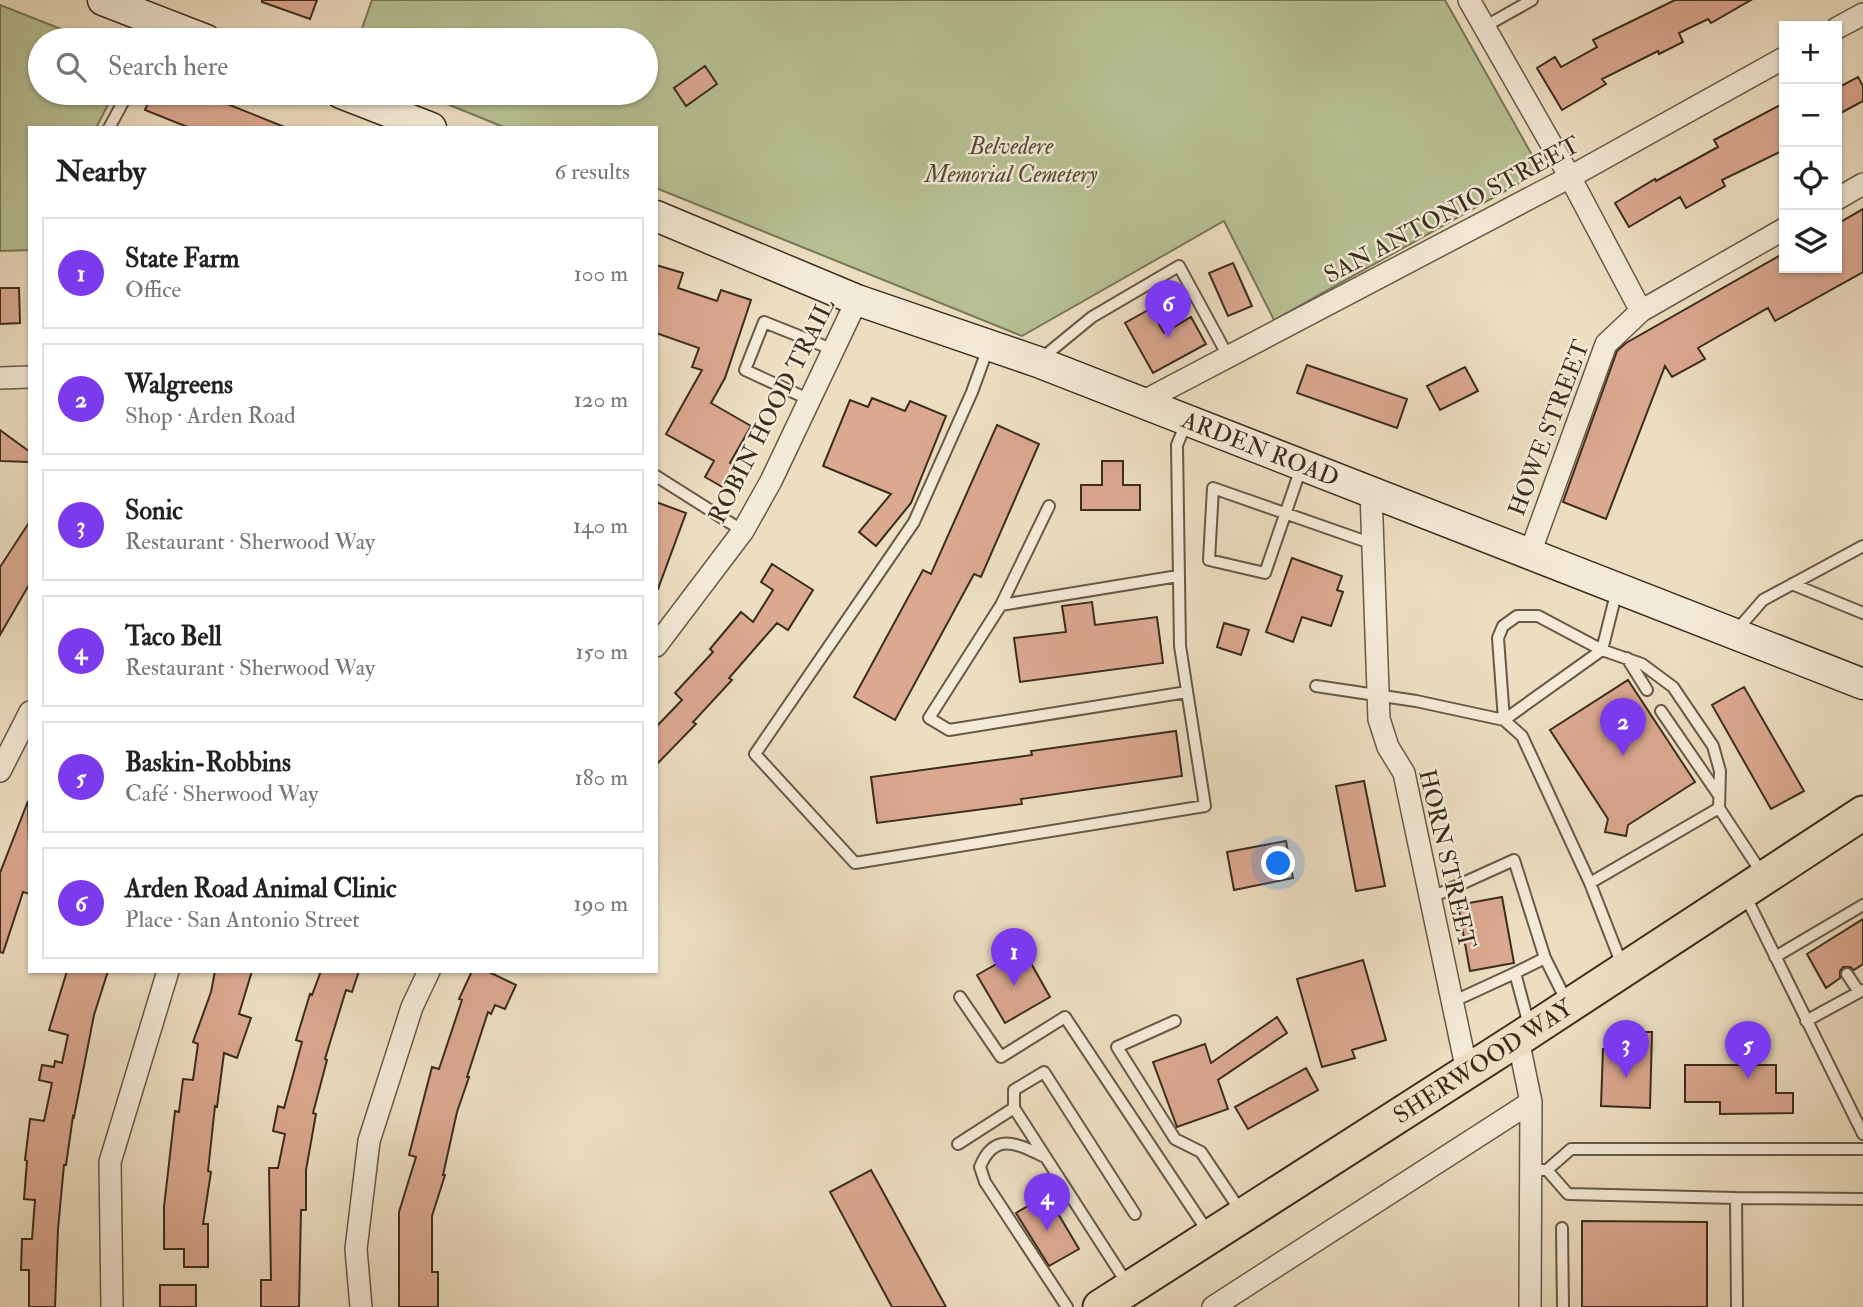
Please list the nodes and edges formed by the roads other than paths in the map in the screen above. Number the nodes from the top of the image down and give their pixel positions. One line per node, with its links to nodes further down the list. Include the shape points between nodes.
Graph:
1 (103, 0): 7 (main road)
2 (1469, 0): 6 (street)
3 (1532, 0): 6 (lane)
4 (1863, 14): 5 (street)
5 (1842, 25)
6 (1484, 27): 13 (street)
7 (162, 28)
8 (1779, 61): 13 (street, SAN ANTONIO STREET)
9 (121, 105): 11 (lane)
10 (369, 105): 12 (main road)
11 (110, 126)
12 (419, 126)
13 (1570, 177): 19 (street); 22 (street, SAN ANTONIO STREET)
14 (1863, 184): 15 (street)
15 (1842, 196)
16 (658, 217): 18 (main road, ARDEN ROAD)
17 (1779, 232): 19 (street, HOWE STREET)
18 (857, 300): 20 (main road, ARDEN ROAD); 21 (street, ROBIN HOOD TRAIL)
19 (1641, 311): 37 (street, HOWE STREET, via 1606,344)
20 (988, 347): 23 (main road, ARDEN ROAD); 50 (lane, via 914,522 755,754 855,863 1205,806)
21 (834, 351): 26 (street, ROBIN HOOD TRAIL); 26 (lane, via 764,322 745,370)
22 (1229, 358): 23 (lane, via 1179,266 1092,317); 27 (street, SAN ANTONIO STREET)
23 (1038, 362): 27 (main road, ARDEN ROAD)
24 (28, 377): 25 (street)
25 (0, 378)
26 (810, 400): 34 (street, ROBIN HOOD TRAIL)
27 (1142, 402): 28 (main road, ARDEN ROAD)
28 (1187, 420): 29 (main road, ARDEN ROAD); 38 (lane, via 1177,445)
29 (1302, 465): 31 (main road, ARDEN ROAD); 33 (lane)
30 (658, 477): 34 (lane)
31 (1371, 492): 35 (street, HORN STREET); 37 (main road, ARDEN ROAD)
32 (1049, 506): 41 (lane)
33 (1286, 514): 33 (lane, via 1265,573 1209,560 1213,488); 35 (lane)
34 (743, 531): 44 (street, ROBIN HOOD TRAIL)
35 (1373, 544): 51 (street, HORN STREET)
36 (1863, 546): 39 (lane)
37 (1530, 553): 40 (main road, ARDEN ROAD)
38 (1178, 576): 41 (lane); 50 (lane)
39 (1791, 584): 42 (lane); 43 (lane, via 1763,600)
40 (1618, 587): 43 (main road, ARDEN ROAD); 45 (lane)
41 (1002, 605): 50 (lane, via 929,718 949,730)
42 (1863, 612)
43 (1734, 633): 47 (main road, ARDEN ROAD)
44 (658, 643)
45 (1602, 650): 46 (lane); 54 (lane); 54 (lane, via 1538,616 1517,616 1503,625 1498,638)
46 (1627, 658): 49 (lane); 56 (lane, via 1673,687 1713,746 1720,771)
47 (1863, 684)
48 (1316, 685): 51 (lane)
49 (1647, 690)
50 (1187, 692)
51 (1377, 696): 54 (lane); 61 (street, HORN STREET, via 1388,747 1404,773)
52 (1661, 710): 56 (lane)
53 (28, 716): 55 (street)
54 (1504, 720): 59 (lane, via 1522,736)
55 (0, 771)
56 (1717, 794): 57 (lane)
57 (1719, 808): 59 (lane); 60 (lane)
58 (1863, 813): 60 (main road, SHERWOOD WAY)
59 (1590, 883): 67 (lane)
60 (1754, 884): 65 (lane); 67 (main road, SHERWOOD WAY)
61 (1430, 898): 66 (lane, via 1514,860); 74 (street, HORN STREET)
62 (1863, 905): 63 (lane, via 1846,922)
63 (1819, 931): 64 (lane); 65 (lane)
64 (1826, 942)
65 (1775, 957): 77 (lane)
66 (1545, 958): 70 (lane); 75 (lane)
67 (1624, 970): 75 (main road, SHERWOOD WAY)
68 (167, 973): 94 (street, via 110,1162)
69 (428, 973): 95 (street, via 411,1007 369,1141 356,1249)
70 (1515, 973): 74 (lane); 78 (lane)
71 (1847, 974): 72 (lane)
72 (1861, 991): 77 (lane)
73 (961, 997): 92 (lane, via 1002,1057 1065,1017)
74 (1452, 1002): 79 (street, HORN STREET)
75 (1569, 1006): 78 (main road, SHERWOOD WAY)
76 (1175, 1021): 90 (lane, via 1117,1047 1175,1139 1201,1152)
77 (1806, 1021): 82 (lane)
78 (1524, 1035): 79 (main road, SHERWOOD WAY); 80 (street)
79 (1467, 1071): 90 (main road, SHERWOOD WAY)
80 (1531, 1101): 86 (street); 98 (street)
81 (1014, 1108): 83 (lane); 85 (lane); 89 (lane, via 1014,1090 1044,1072)
82 (1863, 1134)
83 (958, 1144)
84 (1863, 1149): 86 (lane, via 1571,1149)
85 (1046, 1157): 93 (lane); 96 (lane, via 1016,1143 1000,1144 986,1152 980,1167 985,1182)
86 (1539, 1170): 87 (lane, via 1567,1194); 99 (street)
87 (1737, 1198): 88 (lane); 101 (lane)
88 (1863, 1199)
89 (1135, 1214)
90 (1243, 1215): 92 (main road, SHERWOOD WAY)
91 (1562, 1228): 100 (lane)
92 (1211, 1235): 93 (main road, SHERWOOD WAY)
93 (1129, 1287): 97 (main road, SHERWOOD WAY)
94 (112, 1307)
95 (361, 1307)
96 (1067, 1307)
97 (1100, 1307)
98 (1213, 1307)
99 (1530, 1307)
100 (1563, 1307)
101 (1737, 1307)

